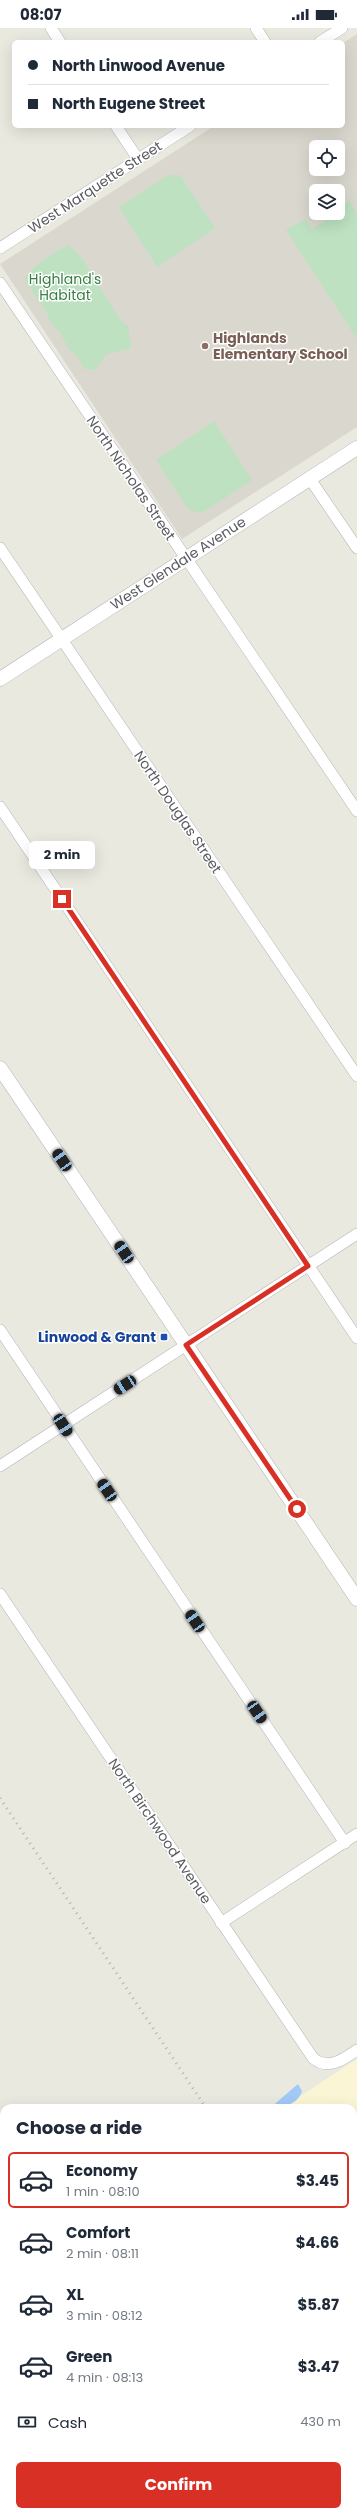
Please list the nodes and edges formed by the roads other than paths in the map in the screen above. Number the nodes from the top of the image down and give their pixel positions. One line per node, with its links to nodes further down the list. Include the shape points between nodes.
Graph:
1 (51, 28): 4 (street)
2 (256, 28): 5 (street)
3 (342, 28): 6 (street)
4 (59, 40)
5 (264, 40)
6 (323, 40)
7 (117, 128): 9 (street)
8 (187, 128): 9 (street, West Marquette Street)
9 (138, 159): 10 (street, West Marquette Street)
10 (0, 248)
11 (0, 283): 16 (street, North Nicholas Street)
12 (357, 448): 13 (street, West Glendale Avenue)
13 (310, 479): 15 (street); 16 (street, West Glendale Avenue)
14 (0, 548): 17 (street, North Douglas Street)
15 (357, 548)
16 (186, 559): 17 (street, West Glendale Avenue); 20 (street, North Nicholas Street)
17 (61, 639): 18 (street, West Glendale Avenue); 22 (street, North Douglas Street)
18 (0, 679)
19 (0, 807): 24 (street)
20 (356, 808)
21 (0, 1068): 27 (street)
22 (357, 1076)
23 (357, 1234): 24 (street)
24 (308, 1266): 26 (street); 27 (street)
25 (0, 1330): 28 (street)
26 (357, 1338)
27 (186, 1345): 28 (street); 31 (street)
28 (63, 1425): 29 (street); 33 (street)
29 (0, 1466)
30 (0, 1594): 34 (street, North Birchwood Avenue)
31 (357, 1599)
32 (357, 1834): 33 (street)
33 (345, 1843): 34 (street)
34 (222, 1923): 35 (street, North Birchwood Avenue, via 313,2058 324,2064 343,2059)
35 (357, 2050)

